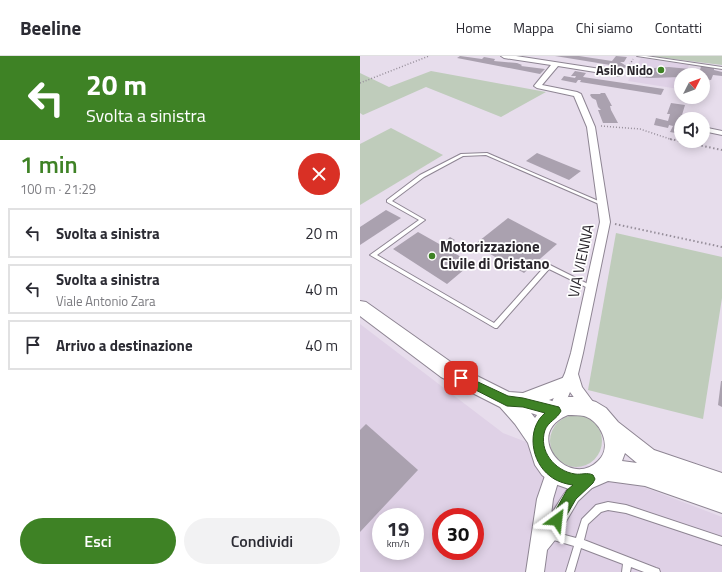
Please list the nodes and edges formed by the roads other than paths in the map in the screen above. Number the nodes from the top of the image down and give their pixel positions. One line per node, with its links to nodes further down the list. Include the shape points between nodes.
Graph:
1 (504, 56): 3 (street)
2 (639, 56): 4 (lane)
3 (556, 64): 5 (street); 8 (street, VIA VIENNA, via 537,86 576,94 591,127)
4 (722, 68)
5 (620, 74)
6 (710, 130): 7 (street)
7 (722, 132)
8 (601, 203): 9 (street, VIA VIENNA, via 605,222); 9 (lane, via 487,154 462,155 422,176 389,201 423,220 373,254 495,326 548,266)
9 (590, 287): 11 (street, VIA VIENNA, via 577,353)
10 (360, 307): 12 (main road, via 448,371)
11 (568, 379): 12 (main road); 13 (street); 14 (street, VIA VIENNA)
12 (515, 402): 14 (main road); 16 (main road)
13 (592, 410): 14 (main road, via 568,406); 15 (main road, via 607,421)
14 (556, 411): 16 (main road, via 544,421)
15 (612, 429): 18 (main road, via 615,451 610,465); 19 (main road, via 648,458)
16 (538, 440): 17 (main road, via 542,457)
17 (553, 472): 18 (main road, via 564,478 577,480); 21 (street, via 546,499)
18 (597, 475): 20 (main road, via 645,475); 21 (street, via 572,495)
19 (722, 484)
20 (722, 502)
21 (543, 541): 23 (lane); 25 (street)
22 (722, 541): 23 (lane, via 626,509 608,506 598,508 584,522)
23 (579, 543): 24 (lane); 26 (lane)
24 (628, 561): 27 (lane); 28 (lane)
25 (535, 572)
26 (570, 572)
27 (626, 572)
28 (656, 572)

